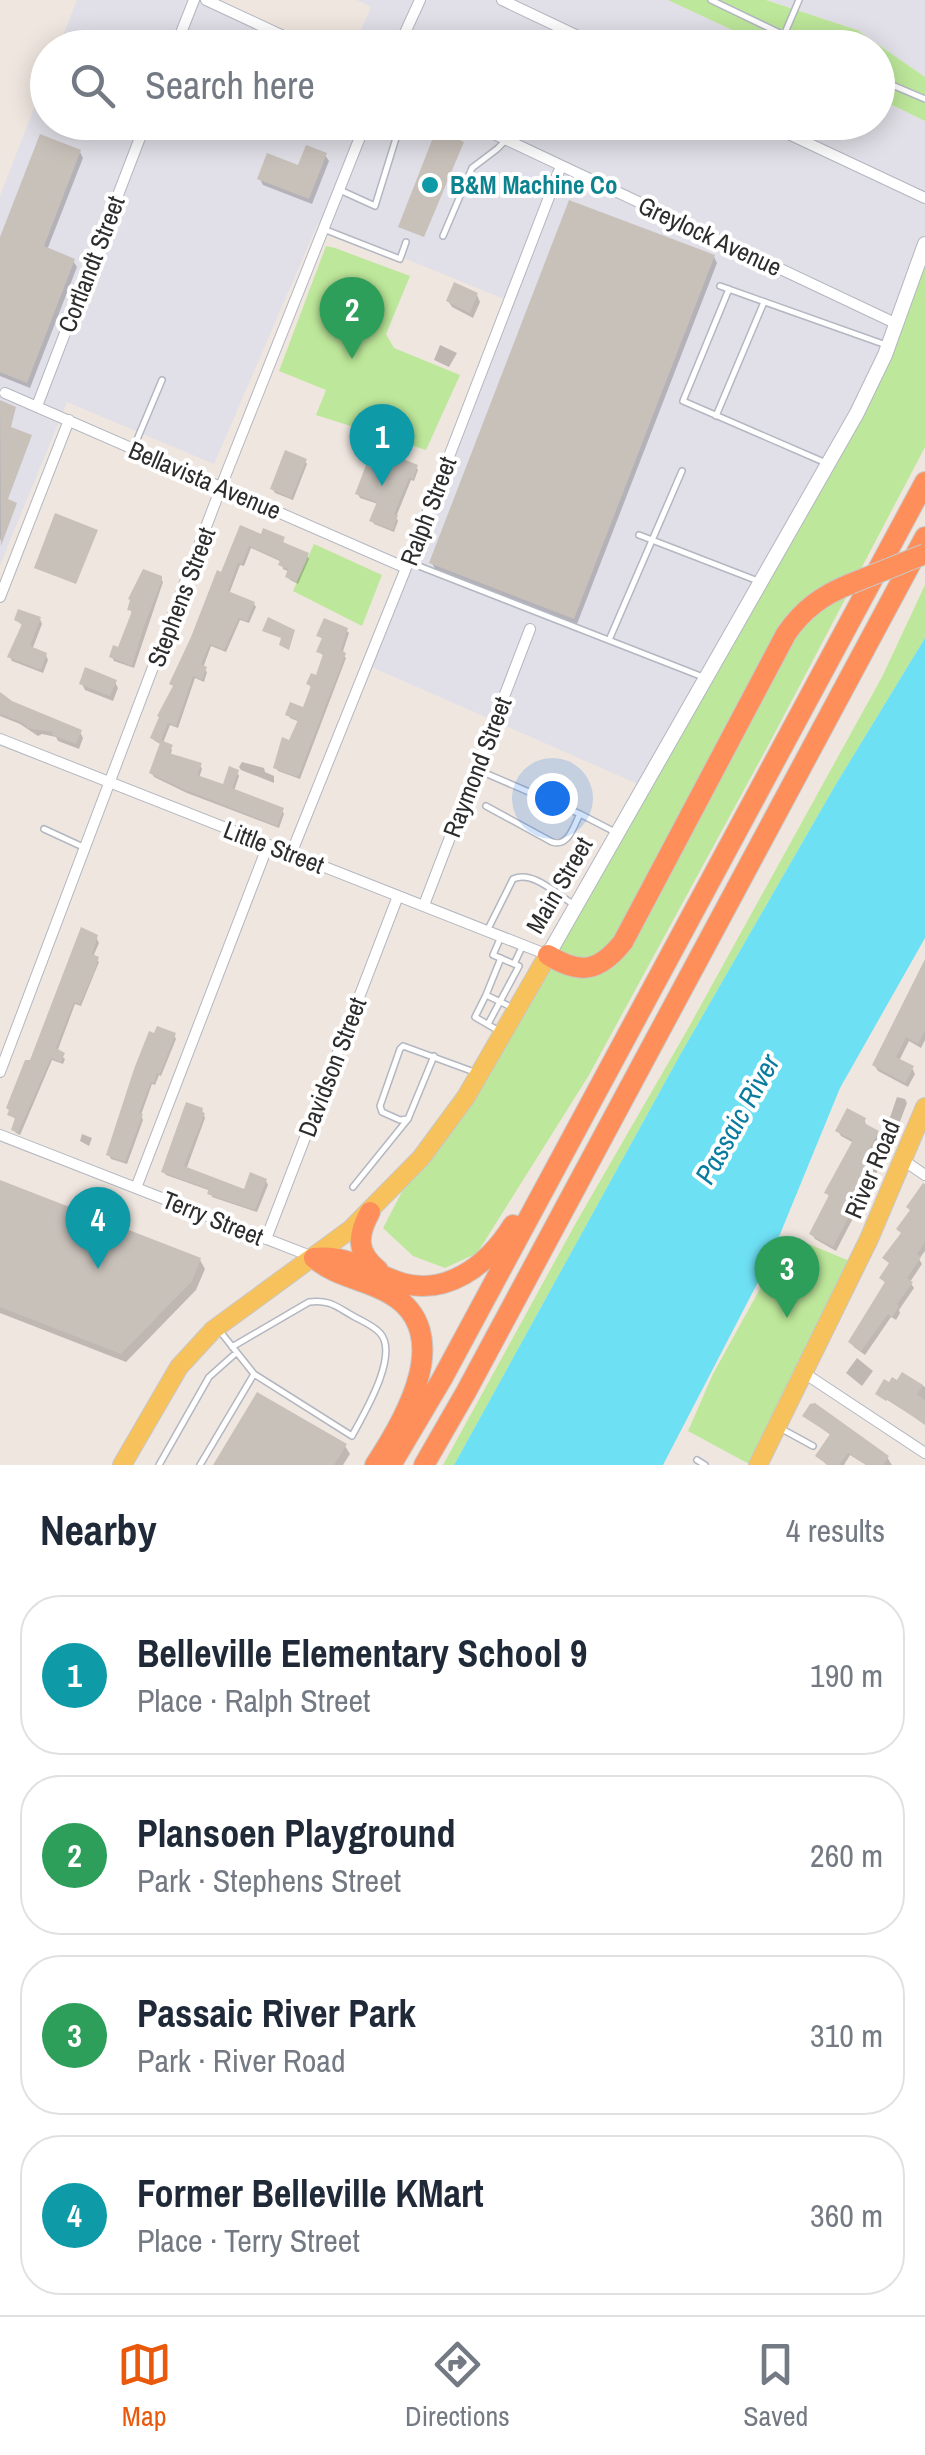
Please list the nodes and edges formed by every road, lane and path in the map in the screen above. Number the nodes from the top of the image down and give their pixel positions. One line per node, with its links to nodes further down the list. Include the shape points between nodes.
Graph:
1 (194, 0): 7 (street)
2 (206, 0): 8 (street)
3 (420, 0): 9 (street)
4 (502, 0): 10 (street)
5 (710, 0): 11 (lane)
6 (799, 0): 12 (lane)
7 (182, 30)
8 (270, 30)
9 (406, 30)
10 (565, 30)
11 (773, 30)
12 (786, 30)
13 (895, 86): 14 (lane)
14 (925, 99)
15 (139, 140): 34 (street, Cortlandt Street)
16 (359, 140): 21 (street, Stephens Street)
17 (396, 140): 21 (lane, via 376,206)
18 (506, 140): 20 (street, Greylock Avenue); 24 (lane, via 472,168)
19 (801, 140): 22 (street)
20 (561, 166): 30 (street, Greylock Avenue); 46 (street, Ralph Street)
21 (339, 190): 23 (street, Stephens Street)
22 (925, 198)
23 (324, 228): 25 (lane, via 400,258); 41 (street, Stephens Street)
24 (442, 236)
25 (406, 242)
26 (925, 244): 30 (street, Main Street)
27 (720, 286): 28 (lane)
28 (729, 289): 29 (lane); 35 (lane, via 683,402)
29 (764, 302): 31 (lane); 35 (lane)
30 (897, 324): 31 (street, Main Street)
31 (888, 346): 38 (street, Main Street)
32 (162, 380): 37 (lane)
33 (2, 393): 34 (street, Bellavista Avenue)
34 (36, 406): 36 (street, Bellavista Avenue)
35 (716, 416): 38 (lane)
36 (68, 420): 37 (street, Bellavista Avenue); 48 (street)
37 (133, 449): 41 (street, Bellavista Avenue)
38 (829, 464): 47 (street, Main Street)
39 (682, 470): 44 (lane)
40 (925, 482): 73 (highway)
41 (222, 488): 46 (street, Bellavista Avenue); 54 (street, Stephens Street)
42 (639, 535): 44 (lane)
43 (925, 537): 102 (highway)
44 (653, 540): 47 (lane); 50 (lane)
45 (925, 554): 68 (highway, bridge, via 850,584 796,620 623,942 590,968)
46 (407, 565): 50 (lane); 61 (street, Ralph Street)
47 (761, 582): 51 (street, Main Street)
48 (0, 597)
49 (530, 629): 53 (street, Raymond Street)
50 (609, 640): 51 (lane)
51 (706, 678): 58 (street, Main Street)
52 (0, 739): 54 (street, Little Street)
53 (482, 772): 56 (lane); 63 (street, Raymond Street)
54 (110, 783): 59 (street, Little Street); 60 (street, Stephens Street)
55 (486, 806): 56 (lane, via 559,844)
56 (580, 814): 58 (lane)
57 (44, 829): 60 (lane)
58 (618, 833): 64 (street, Main Street)
59 (268, 846): 61 (street, Little Street); 84 (street)
60 (86, 848): 76 (street, Stephens Street)
61 (291, 854): 62 (street, Little Street)
62 (398, 896): 63 (street, Little Street); 86 (street, Davidson Street)
63 (424, 905): 65 (street, Little Street)
64 (576, 906): 65 (lane, via 518,875); 68 (street, Main Street)
65 (487, 931): 66 (street, Little Street)
66 (502, 936): 67 (street, Little Street); 69 (lane, via 493,956)
67 (523, 945): 68 (street, Little Street); 70 (lane)
68 (548, 955): 72 (main road, Main Street)
69 (501, 958): 70 (lane); 71 (lane)
70 (514, 964): 72 (lane, via 519,966)
71 (486, 994): 72 (lane); 74 (lane, via 476,1017)
72 (509, 1006): 74 (main road, Main Street)
73 (640, 1011): 88 (highway, via 498,1246 474,1269 443,1284); 101 (highway)
74 (496, 1029): 77 (main road, Main Street)
75 (434, 1056): 77 (lane); 79 (lane); 79 (lane, via 400,1049 380,1106)
76 (0, 1072)
77 (480, 1074): 85 (main road, Main Street, via 445,1127)
78 (925, 1108): 81 (main road, River Road)
79 (408, 1119): 83 (lane)
80 (0, 1136): 84 (street, Terry Street)
81 (903, 1160): 82 (street); 91 (main road, River Road)
82 (925, 1175)
83 (353, 1187)
84 (136, 1188): 86 (street, Terry Street)
85 (370, 1212): 87 (main road, Main Street); 88 (highway, via 361,1248)
86 (266, 1239): 87 (street, Terry Street)
87 (314, 1258): 88 (highway, via 338,1257); 89 (main road, Main Street); 100 (highway, via 392,1294 416,1322 422,1362 414,1394)
88 (397, 1281)
89 (216, 1327): 90 (lane); 97 (main road, Main Street, via 180,1367)
90 (234, 1350): 92 (lane); 92 (lane, via 309,1302 324,1300 379,1330 386,1341 378,1385 352,1436); 98 (lane, via 209,1377)
91 (804, 1372): 93 (main road, River Road); 95 (street)
92 (254, 1374): 99 (lane)
93 (777, 1427): 94 (lane); 104 (main road, River Road)
94 (813, 1446)
95 (925, 1453)
96 (697, 1460): 103 (lane)
97 (122, 1465)
98 (160, 1465)
99 (200, 1465)
100 (375, 1465)
101 (391, 1465)
102 (424, 1465)
103 (705, 1465)
104 (758, 1465)

